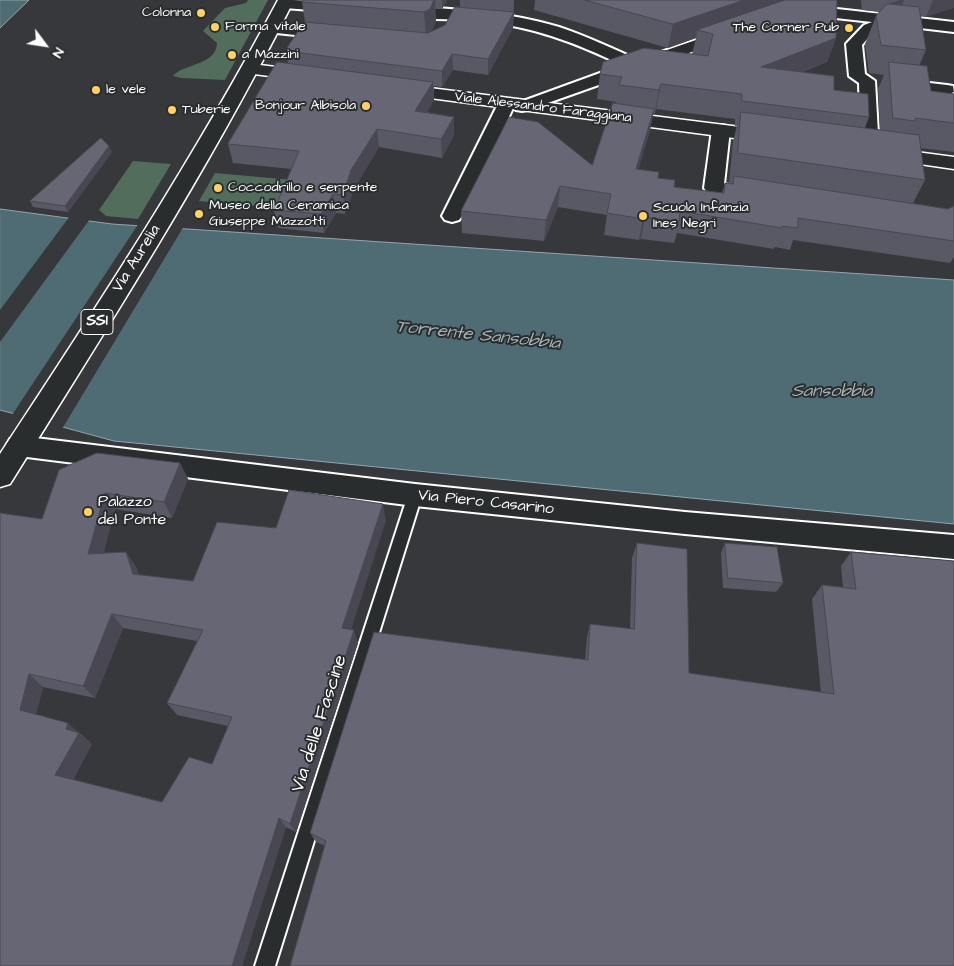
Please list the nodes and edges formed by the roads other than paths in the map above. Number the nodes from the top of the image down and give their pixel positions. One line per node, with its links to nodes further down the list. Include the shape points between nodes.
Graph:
1 (455, 0): 10 (street)
2 (772, 0): 6 (street)
3 (826, 0): 6 (street)
4 (286, 1): 5 (street); 12 (main road, SS1)
5 (354, 8)
6 (799, 9): 8 (street); 9 (street)
7 (382, 10): 10 (street)
8 (776, 17)
9 (893, 20): 11 (street); 18 (street, via 869,28 854,44 857,76)
10 (445, 21): 15 (street, via 513,13 578,38)
11 (954, 27)
12 (272, 29): 14 (street); 16 (main road, SS1)
13 (739, 30): 15 (street)
14 (347, 35)
15 (637, 66): 21 (street)
16 (252, 69): 17 (main road); 28 (main road, Via Aurelia / SS1)
17 (326, 79)
18 (867, 81): 20 (street); 24 (street)
19 (384, 87): 21 (main road, Viale Alessandro Faraggiana)
20 (952, 90)
21 (514, 105): 22 (main road, Viale Alessandro Faraggiana); 27 (street)
22 (721, 130): 23 (main road, Viale Alessandro Faraggiana); 26 (street, via 714,188)
23 (786, 139)
24 (860, 150): 25 (main road)
25 (954, 163)
26 (772, 197)
27 (452, 216)
28 (23, 440): 29 (main road, SS1); 30 (street, Via Piero Casarino)
29 (0, 476)
30 (415, 495): 31 (street, Via Piero Casarino); 32 (lane, Via delle Fascine)
31 (954, 548)
32 (265, 966)

